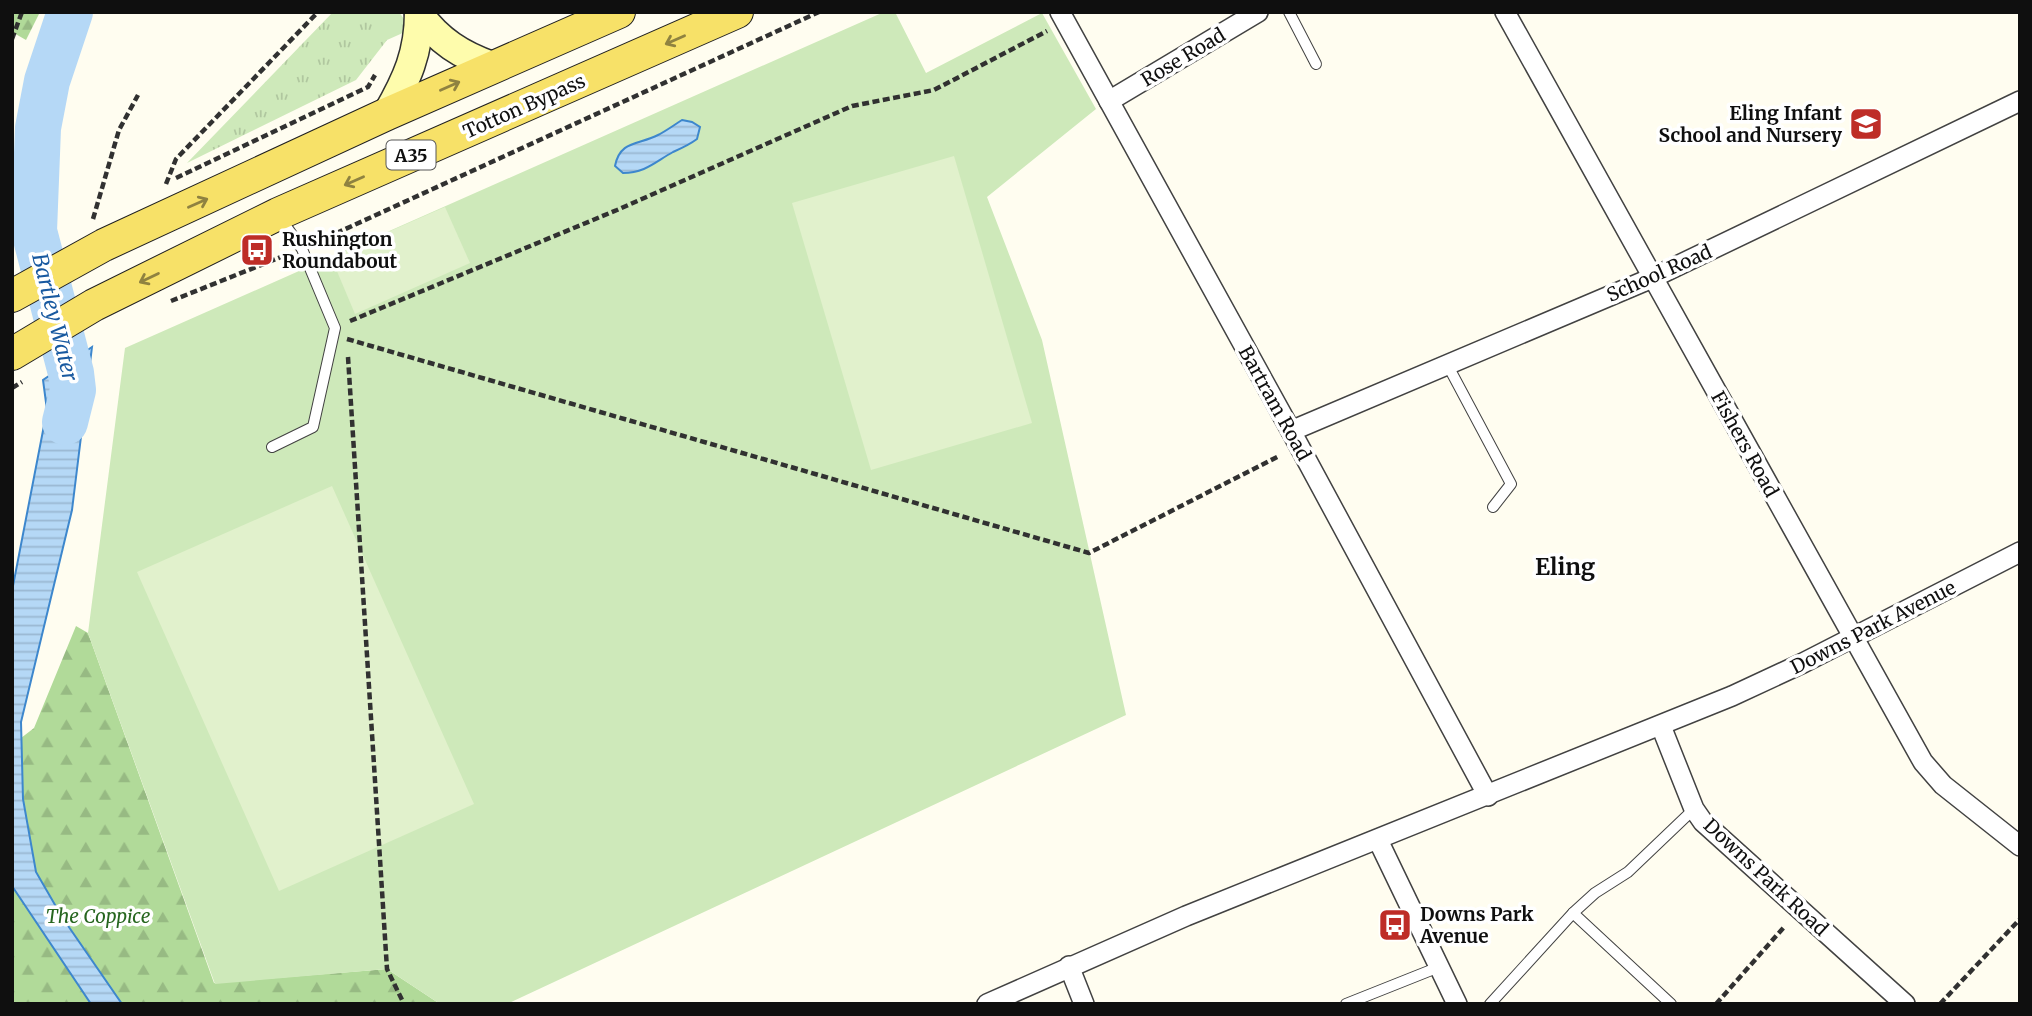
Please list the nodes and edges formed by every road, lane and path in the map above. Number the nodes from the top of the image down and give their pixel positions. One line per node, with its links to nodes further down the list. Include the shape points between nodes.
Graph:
1 (22, 12): 11 (path)
2 (318, 12): 19 (path, via 176,159)
3 (619, 12): 13 (main road, A35)
4 (737, 12): 21 (main road, Totton Bypass / A35, one-way to 21)
5 (819, 12): 23 (path)
6 (1258, 12): 16 (street, Rose Road)
7 (1289, 12): 12 (lane)
8 (1505, 12): 24 (street, Fishers Road)
9 (419, 13): 13 (main road, via 433,33); 18 (main road, via 411,69)
10 (1062, 17): 16 (street, Bartram Road); 27 (path, via 934,90 852,106)
11 (12, 39)
12 (1315, 64)
13 (492, 66): 18 (main road, A35, one-way to 13)
14 (380, 69): 19 (path, via 368,87)
15 (138, 95): 22 (path, via 119,130 93,220)
16 (1109, 101): 31 (street, Bartram Road)
17 (2020, 101): 24 (street, School Road)
18 (387, 114): 25 (main road, A35, one-way to 18, via 92,252)
19 (166, 184): 20 (path)
20 (157, 189)
21 (278, 214): 23 (lane); 28 (main road, Totton Bypass / A35, one-way to 28, via 90,308)
22 (104, 215)
23 (302, 249): 26 (path); 27 (lane)
24 (1652, 278): 29 (street, School Road); 35 (street, Fishers Road)
25 (12, 296)
26 (167, 303)
27 (335, 328): 32 (lane, via 313,427)
28 (17, 363): 30 (path)
29 (1447, 364): 31 (street, School Road); 33 (lane, via 1511,484)
30 (12, 388)
31 (1295, 438): 37 (street, Bartram Road); 46 (path, via 1089,553 347,339 387,969)
32 (272, 447)
33 (1493, 507)
34 (2020, 552): 35 (street, Downs Park Avenue)
35 (1853, 637): 36 (street, Downs Park Avenue); 40 (street, Fishers Road, via 1932,775)
36 (1661, 726): 37 (street, Downs Park Avenue); 38 (street, Downs Park Road)
37 (1488, 796): 39 (street, Downs Park Avenue)
38 (1694, 809): 41 (street, Downs Park Road); 42 (lane, via 1628,872)
39 (1378, 839): 44 (street, Downs Park Avenue); 45 (street)
40 (2020, 846)
41 (1800, 909): 53 (path); 54 (street, Downs Park Road)
42 (1573, 913): 51 (lane); 52 (lane)
43 (2020, 919): 55 (path)
44 (1069, 966): 47 (street, Downs Park Avenue); 48 (street)
45 (1439, 967): 49 (lane); 50 (street)
46 (404, 1004)
47 (987, 1004)
48 (1084, 1004)
49 (1346, 1004)
50 (1457, 1004)
51 (1490, 1004)
52 (1671, 1004)
53 (1716, 1004)
54 (1905, 1004)
55 (1940, 1004)

